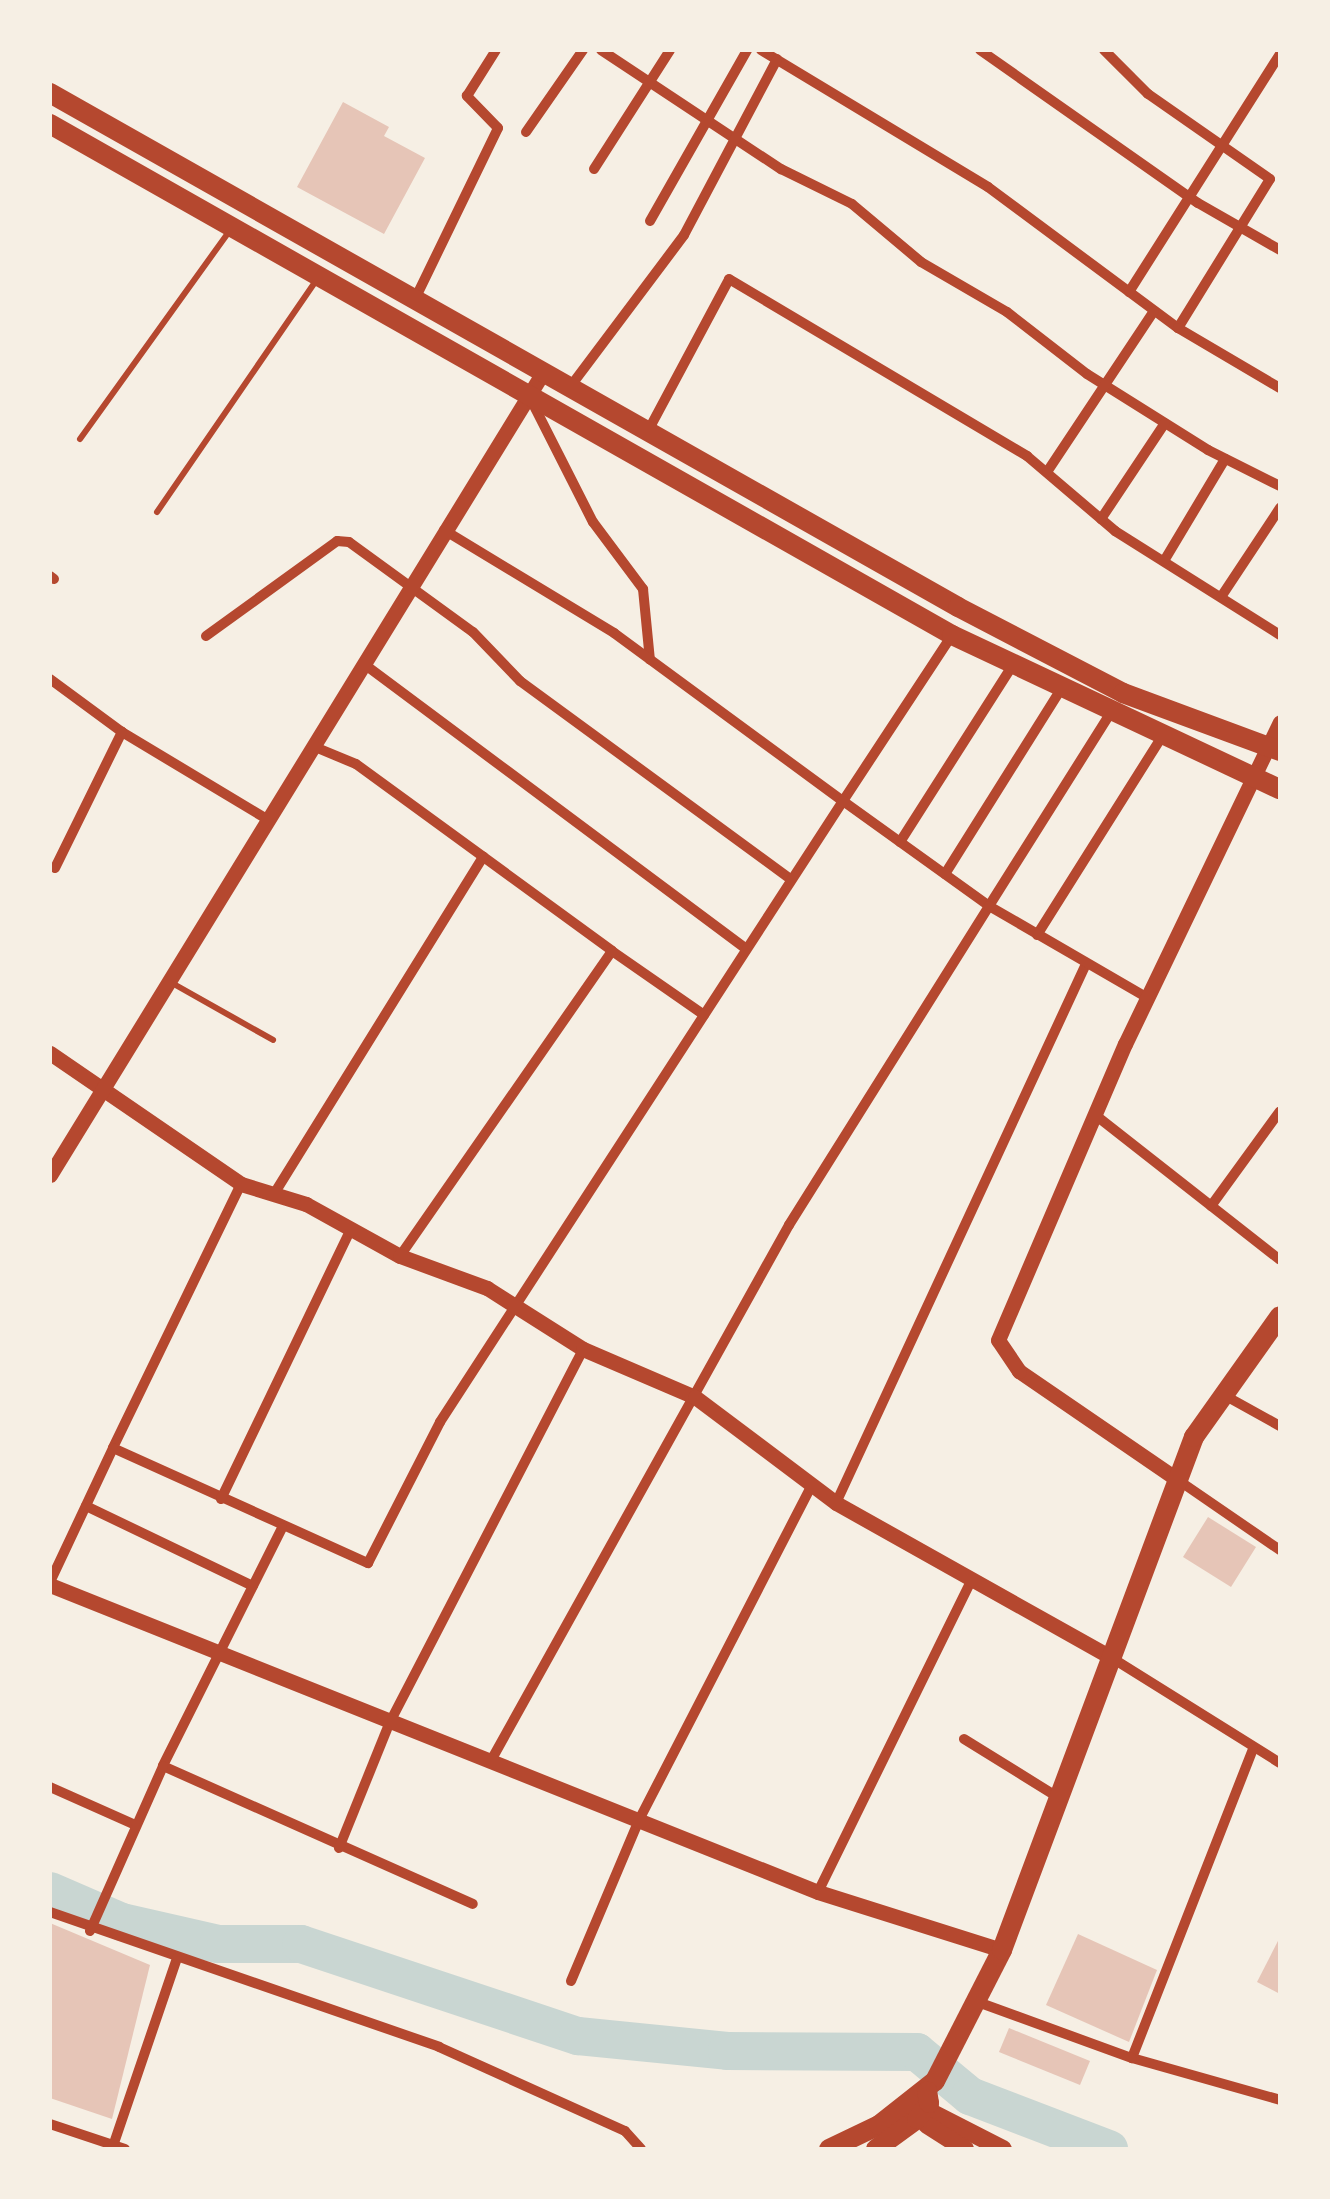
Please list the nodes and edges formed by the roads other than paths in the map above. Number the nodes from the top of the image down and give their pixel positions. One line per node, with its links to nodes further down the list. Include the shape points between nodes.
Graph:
1 (496, 50): 28 (street, via 467,96 498,128)
2 (583, 50): 15 (street)
3 (601, 50): 11 (street)
4 (670, 50): 11 (street)
5 (747, 50): 13 (street)
6 (761, 50): 10 (street)
7 (980, 50): 19 (street)
8 (1104, 50): 17 (street, via 1148,94)
9 (1280, 54): 17 (street)
10 (777, 60): 16 (street); 27 (street, via 988,188)
11 (648, 83): 13 (street); 18 (street)
12 (50, 93): 20 (highway)
13 (711, 123): 16 (street); 21 (street)
14 (50, 124): 22 (highway)
15 (526, 132)
16 (738, 142): 32 (street, via 852,204 921,262 1007,312); 34 (street, via 668,259)
17 (1225, 144): 19 (street); 23 (street, via 1270,179)
18 (594, 169)
19 (1192, 198): 23 (street); 27 (street)
20 (266, 212): 24 (highway); 28 (highway)
21 (650, 221)
22 (233, 226): 24 (highway); 38 (lane)
23 (1242, 226): 25 (street); 30 (street)
24 (252, 237): 26 (highway)
25 (1280, 250)
26 (320, 275): 35 (highway); 43 (lane)
27 (1129, 292): 29 (street)
28 (415, 299): 31 (highway)
29 (1154, 311): 30 (street); 32 (street)
30 (1178, 328): 33 (street)
31 (542, 374): 34 (highway); 35 (street)
32 (1107, 386): 36 (street); 40 (street)
33 (1280, 388)
34 (569, 390): 37 (highway)
35 (528, 394): 45 (street); 49 (highway); 52 (street, via 594,522 644,589)
36 (1166, 423): 39 (street); 44 (street)
37 (646, 434): 40 (street, via 729,280); 62 (highway, via 1123,692)
38 (80, 439)
39 (1225, 459): 41 (street); 46 (street)
40 (1046, 472): 44 (street)
41 (1280, 486)
42 (1280, 508): 48 (street)
43 (157, 512)
44 (1101, 519): 46 (street)
45 (444, 530): 47 (street); 52 (street)
46 (1164, 561): 48 (street)
47 (412, 584): 51 (street, via 338,540); 53 (street); 71 (street, via 520,681)
48 (1221, 597): 50 (street)
49 (952, 635): 54 (highway); 65 (street)
50 (1280, 635)
51 (206, 636)
52 (650, 660): 65 (street)
53 (364, 664): 61 (street); 74 (street)
54 (1012, 666): 56 (highway); 67 (street)
55 (50, 679): 59 (street)
56 (1061, 689): 57 (highway); 70 (street)
57 (1110, 714): 60 (highway); 72 (street)
58 (1280, 722): 62 (street)
59 (122, 732): 66 (street); 69 (street)
60 (1160, 738): 63 (highway); 73 (street)
61 (315, 747): 66 (street); 68 (street, via 356,764)
62 (1273, 749): 63 (street)
63 (1248, 779): 64 (highway); 78 (street)
64 (1277, 782)
65 (843, 802): 67 (street); 71 (street)
66 (267, 819): 77 (street)
67 (900, 842): 70 (street)
68 (483, 857): 75 (street); 87 (street)
69 (52, 870)
70 (945, 874): 72 (street)
71 (789, 878): 74 (street)
72 (989, 906): 73 (street); 96 (street, via 789,1225)
73 (1037, 935): 76 (street)
74 (744, 948): 79 (street)
75 (612, 951): 79 (street); 90 (street)
76 (1086, 964): 78 (street); 102 (street)
77 (167, 980): 80 (lane); 82 (street)
78 (1148, 998): 84 (street)
79 (704, 1016): 92 (street)
80 (273, 1040)
81 (50, 1054): 82 (street)
82 (102, 1090): 85 (street); 86 (street)
83 (1280, 1111): 88 (street)
84 (1094, 1114): 88 (street); 99 (street, via 998,1340 1019,1370)
85 (50, 1175)
86 (241, 1184): 87 (street); 98 (street)
87 (274, 1194): 89 (street)
88 (1212, 1206): 91 (street)
89 (351, 1229): 90 (street); 101 (street)
90 (400, 1256): 92 (street, via 487,1288)
91 (1280, 1260)
92 (518, 1308): 94 (street); 104 (street, via 440,1422 368,1564)
93 (1280, 1316): 95 (highway)
94 (583, 1349): 96 (street); 111 (street)
95 (1224, 1395): 97 (street); 99 (highway, via 1194,1438)
96 (695, 1397): 100 (street); 114 (street)
97 (1280, 1426)
98 (113, 1448): 101 (street); 103 (street)
99 (1178, 1480): 105 (street); 110 (highway)
100 (812, 1484): 102 (street); 119 (street)
101 (220, 1499): 104 (street)
102 (836, 1503): 106 (street)
103 (86, 1506): 107 (street); 108 (street)
104 (282, 1528): 108 (street)
105 (1280, 1550)
106 (972, 1579): 110 (street); 122 (street)
107 (50, 1583): 109 (street)
108 (253, 1586): 109 (street)
109 (220, 1651): 111 (street); 116 (street)
110 (1112, 1658): 113 (street); 118 (highway)
111 (390, 1722): 114 (street); 121 (street)
112 (964, 1740): 118 (street)
113 (1253, 1749): 115 (street); 130 (street)
114 (493, 1758): 119 (street)
115 (1280, 1763)
116 (163, 1766): 120 (street); 121 (street)
117 (50, 1786): 120 (street)
118 (1059, 1798): 126 (highway)
119 (640, 1818): 122 (street); 128 (street)
120 (132, 1824): 125 (street)
121 (339, 1848): 123 (street)
122 (818, 1892): 126 (street)
123 (473, 1904)
124 (50, 1912): 125 (street)
125 (90, 1931): 127 (street, via 104,1930)
126 (1002, 1950): 129 (highway)
127 (177, 1958): 134 (street); 135 (street, via 296,1992 439,2047 625,2131)
128 (571, 1981)
129 (975, 2001): 130 (street); 131 (highway)
130 (1132, 2058): 132 (street)
131 (922, 2100): 136 (highway); 137 (highway); 138 (main road); 139 (main road)
132 (1280, 2100)
133 (50, 2124): 134 (street)
134 (116, 2148)
135 (642, 2149)
136 (829, 2149)
137 (876, 2149)
138 (965, 2149)
139 (1003, 2149)

